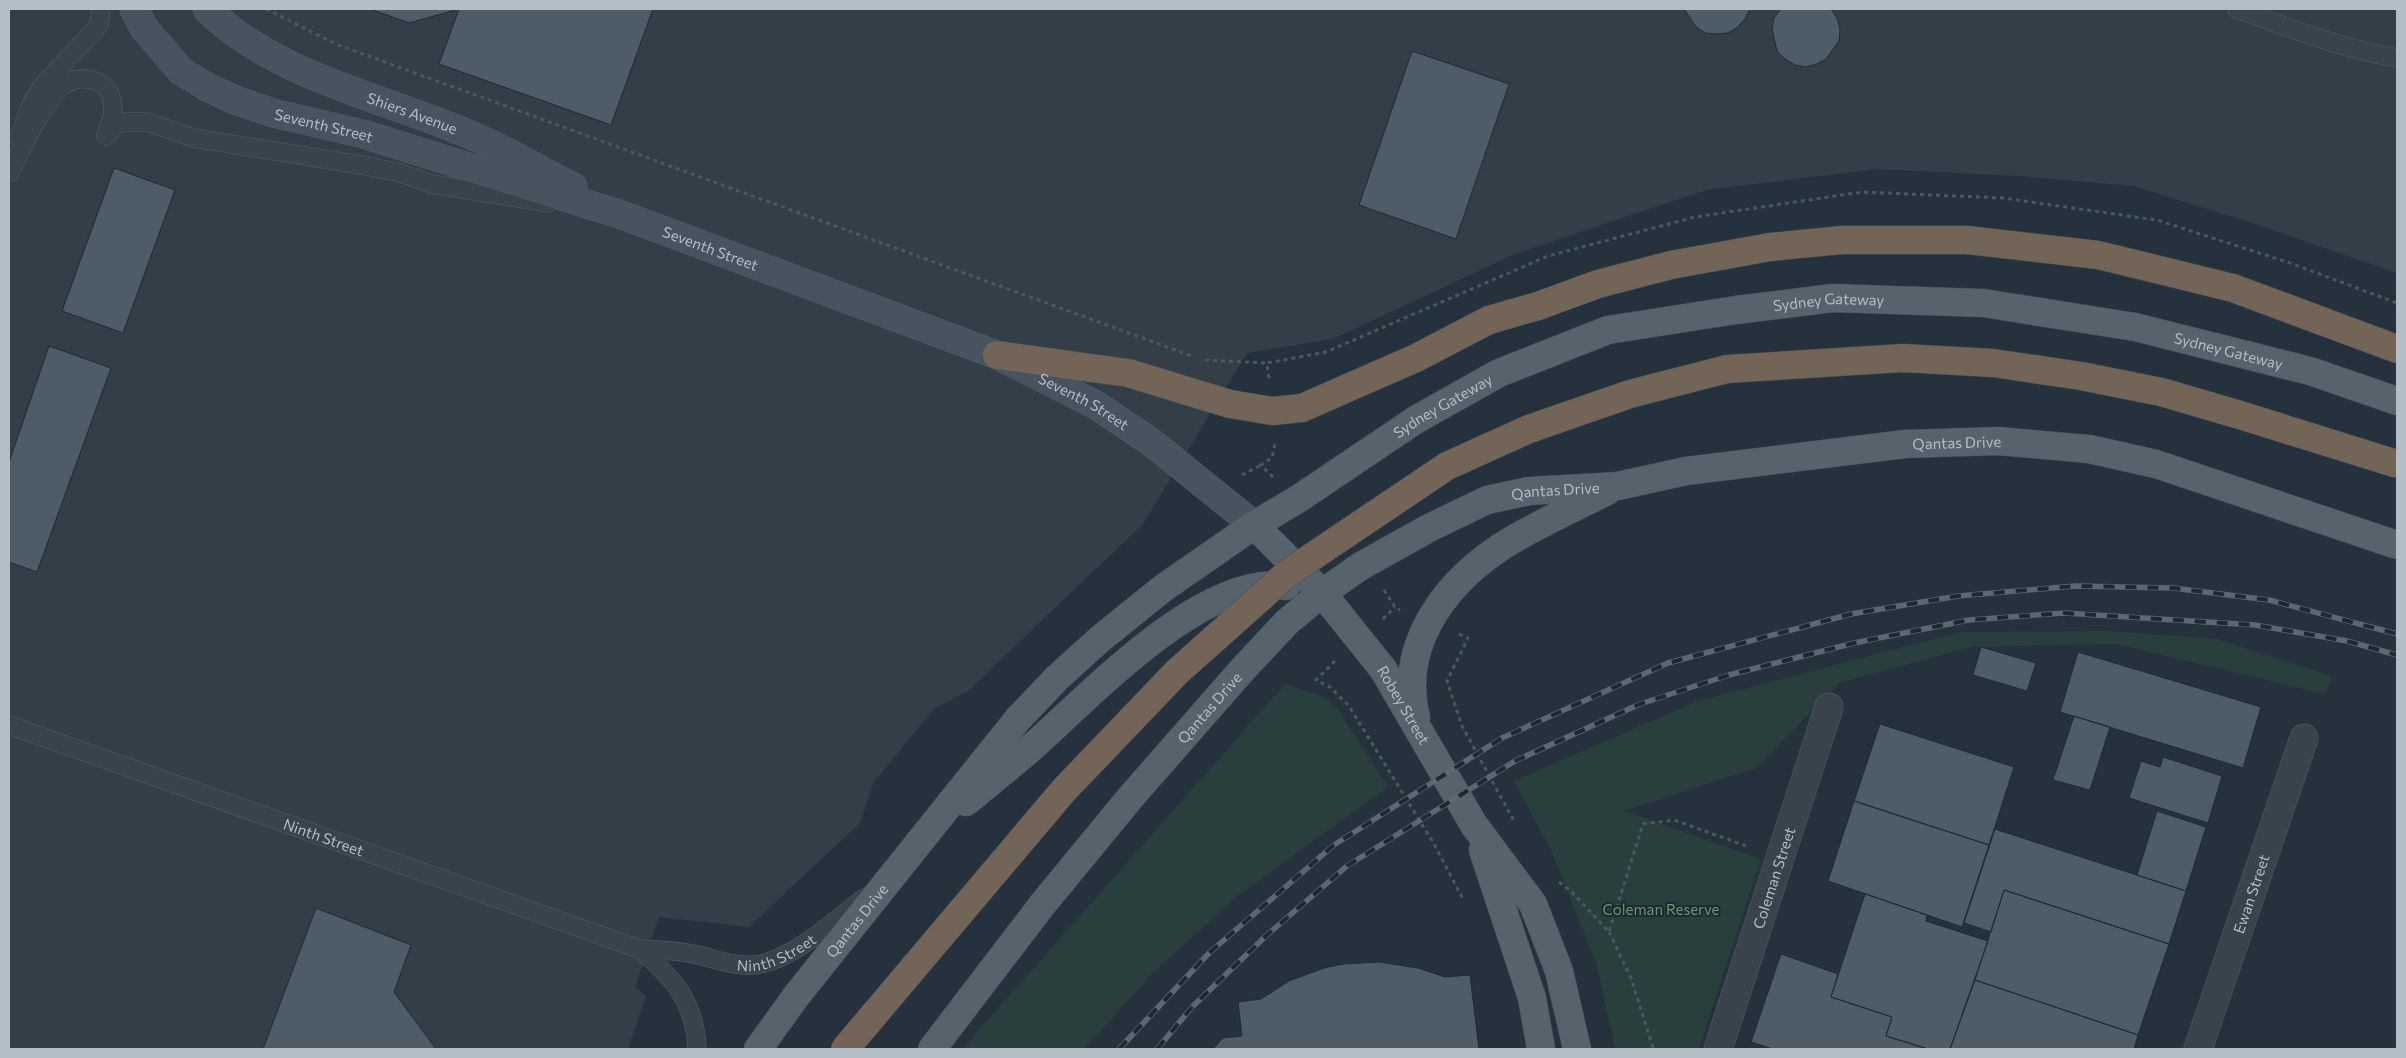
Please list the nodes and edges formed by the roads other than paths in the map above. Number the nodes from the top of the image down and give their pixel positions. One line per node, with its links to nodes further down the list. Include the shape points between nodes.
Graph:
1 (101, 9): 6 (lane, via 95,30 43,84 31,104)
2 (207, 9): 8 (street, Shiers Avenue, via 239,36 306,73 462,131)
3 (2237, 9): 5 (lane, via 2320,39)
4 (136, 15): 8 (street, Seventh Street, via 181,71 234,100 273,113 363,134)
5 (2397, 58)
6 (9, 166)
7 (9, 173): 8 (lane, via 49,102 61,87 78,78 104,85 112,97 114,111 106,136 115,125 147,122 194,138 397,172 432,184)
8 (622, 215): 10 (street, Seventh Street)
9 (2397, 349): 10 (highway, via 2233,288 2098,255 1967,240 1842,240 1761,249 1671,265 1598,284 1489,320 1407,362 1302,408 1264,410 1230,404 1128,372)
10 (997, 355): 15 (street, Seventh Street, via 1096,405 1151,442)
11 (2397, 401): 14 (main road, Sydney Gateway, via 2310,371 2134,327 1984,303 1833,298 1608,330 1499,373 1418,419)
12 (2397, 464): 28 (highway, bridge, via 2160,392 2081,376 1993,364 1902,358 1727,369 1630,394 1529,429 1446,466 1288,573 1177,672 1064,790)
13 (1618, 486): 16 (main road, Qantas Drive, via 1686,471 1906,444 1998,441 2089,449 2156,464); 17 (main road, Qantas Drive, via 1529,491 1487,500 1375,557); 20 (main road, via 1512,540 1461,579 1446,596 1429,622 1415,654 1412,699)
14 (1295, 501): 15 (main road, Qantas Drive)
15 (1254, 525): 17 (main road, Robey Street); 23 (main road, Qantas Drive, via 1162,589 1057,678 1018,719)
16 (2397, 545)
17 (1322, 593): 20 (main road, Robey Street, via 1383,669); 23 (main road, via 1281,585 1215,600 1121,667); 29 (main road, Qantas Drive, via 1287,622 1130,798 1042,905)
18 (1829, 707): 32 (street, Coleman Street)
19 (9, 725): 25 (lane, Ninth Street)
20 (1420, 732): 22 (main road, Robey Street)
21 (2304, 738): 33 (street, Ewan Street)
22 (1474, 825): 30 (main road, Robey Street, via 1532,998); 31 (main road, Robey Street, via 1533,904 1559,971)
23 (924, 838): 24 (main road, Qantas Drive)
24 (893, 876): 25 (lane, Ninth Street, via 807,941 761,964 744,965 692,953); 27 (main road, Qantas Drive, via 797,994)
25 (639, 948): 26 (lane, Ninth Street, via 674,982 687,1001)
26 (697, 1049)
27 (758, 1049)
28 (845, 1049)
29 (932, 1049)
30 (1541, 1049)
31 (1577, 1049)
32 (1718, 1049)
33 (2198, 1049)

